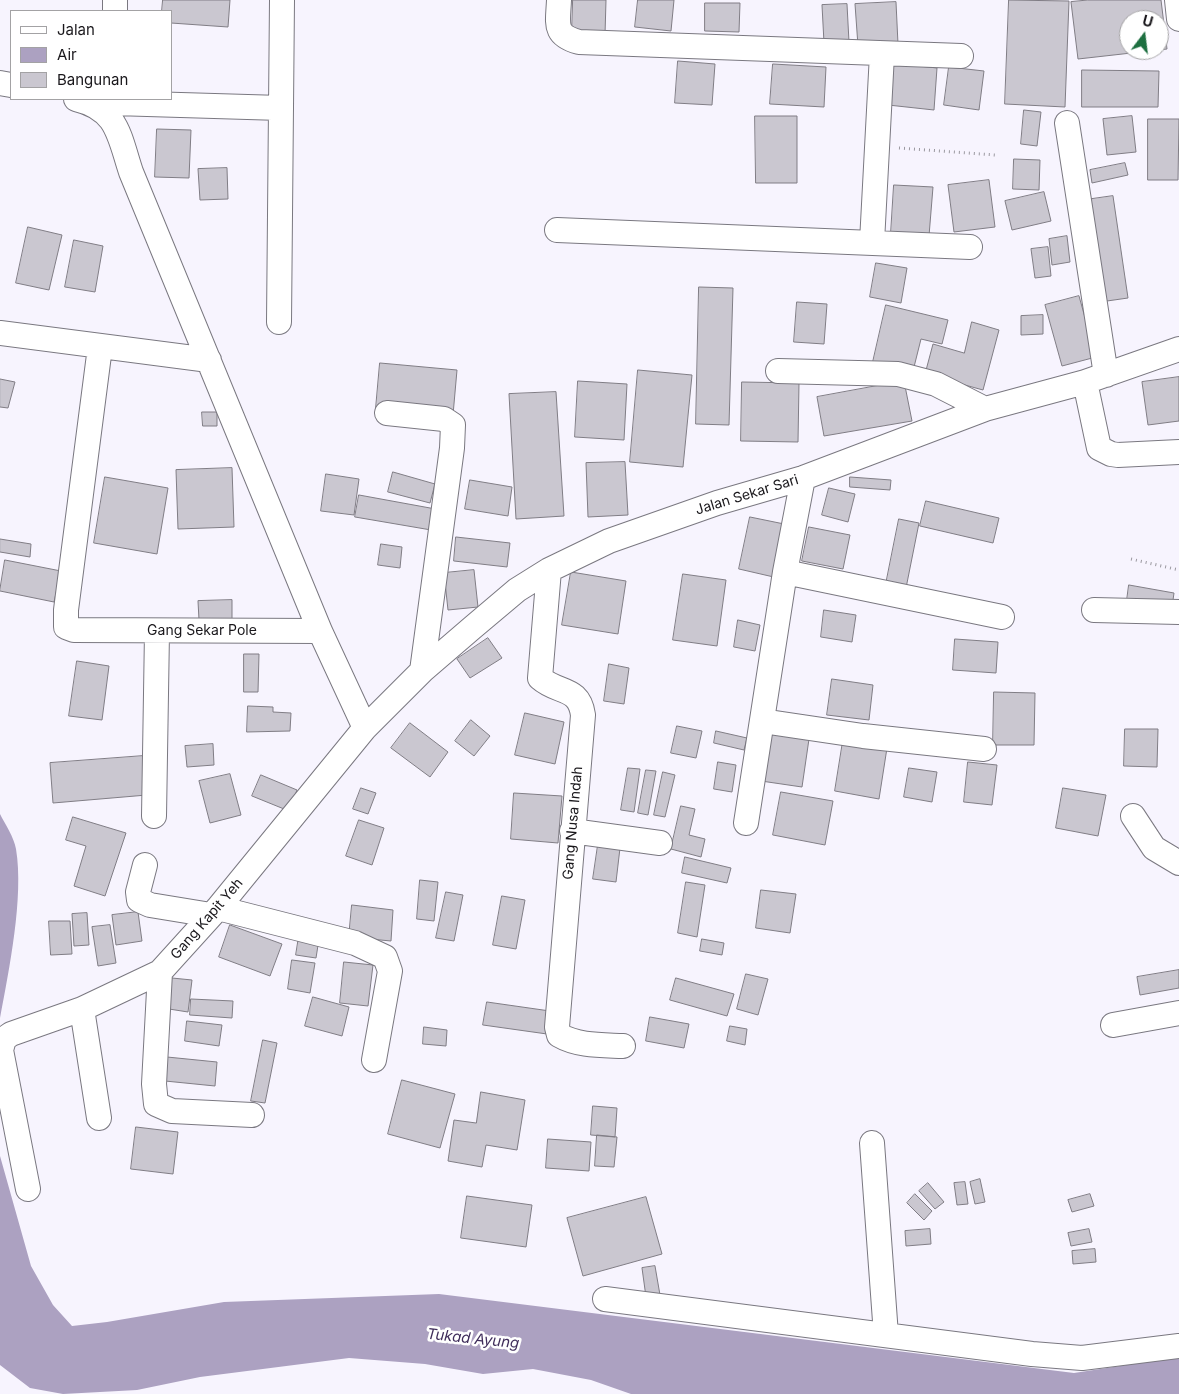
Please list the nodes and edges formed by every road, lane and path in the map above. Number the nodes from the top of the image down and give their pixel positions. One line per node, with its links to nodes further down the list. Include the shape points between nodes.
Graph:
1 (282, 0): 9 (street)
2 (559, 0): 5 (street, via 558,30 564,38 579,42)
3 (1177, 0): 4 (street)
4 (1179, 19)
5 (882, 54): 6 (street); 11 (street)
6 (962, 56)
7 (78, 100): 8 (street, via 103,110)
8 (114, 107): 9 (street); 20 (street, via 131,172)
9 (281, 108): 16 (street)
10 (1067, 123): 22 (street)
11 (876, 147): 12 (path); 14 (street)
12 (996, 155)
13 (557, 230): 14 (street)
14 (872, 242): 15 (street)
15 (970, 247)
16 (279, 322)
17 (0, 333): 18 (street)
18 (100, 347): 20 (street); 35 (street, Gang Sekar Pole, via 66,627)
19 (1179, 349): 22 (street, Jalan Sekar Sari)
20 (209, 360): 34 (street)
21 (778, 370): 23 (street, via 898,374 936,384)
22 (1096, 378): 23 (street, Jalan Sekar Sari); 25 (street, via 1099,448 1118,455)
23 (985, 410): 26 (street, Jalan Sekar Sari)
24 (387, 413): 36 (street, via 450,421 453,429)
25 (1179, 452)
26 (803, 478): 28 (street, Jalan Sekar Sari, via 609,541); 30 (street)
27 (1131, 559): 29 (path)
28 (550, 570): 36 (street, Jalan Sekar Sari, via 517,590); 43 (street, Gang Nusa Indah, via 540,678 575,695 581,703 583,715)
29 (1179, 570)
30 (785, 572): 33 (street); 37 (street)
31 (1094, 610): 32 (street)
32 (1179, 612)
33 (1002, 617)
34 (320, 631): 35 (street, Gang Sekar Pole); 38 (street)
35 (157, 632): 40 (street)
36 (422, 671): 38 (street, Jalan Sekar Sari)
37 (762, 721): 39 (street); 42 (street)
38 (365, 728): 47 (street, Gang Kapit Yeh)
39 (984, 749)
40 (154, 816)
41 (1133, 816): 45 (street, via 1154,848)
42 (746, 823)
43 (572, 831): 44 (street); 52 (street, Gang Nusa Indah, via 557,1013 559,1035 581,1043)
44 (660, 843)
45 (1179, 863)
46 (145, 865): 47 (street, via 139,900 150,905)
47 (215, 911): 48 (street, Gang Kapit Yeh); 53 (street, via 355,943 385,957 390,971)
48 (160, 972): 49 (street, Gang Kapit Yeh); 54 (street, via 154,1084 156,1104 172,1110)
49 (82, 1009): 55 (street); 57 (street, Gang Kapit Yeh, via 11,1034 2,1044)
50 (1179, 1013): 51 (street)
51 (1113, 1025)
52 (623, 1046)
53 (374, 1060)
54 (252, 1115)
55 (99, 1118)
56 (872, 1143): 59 (street)
57 (28, 1189)
58 (605, 1299): 59 (street)
59 (886, 1335): 60 (street, via 1082,1358)
60 (1179, 1346)

